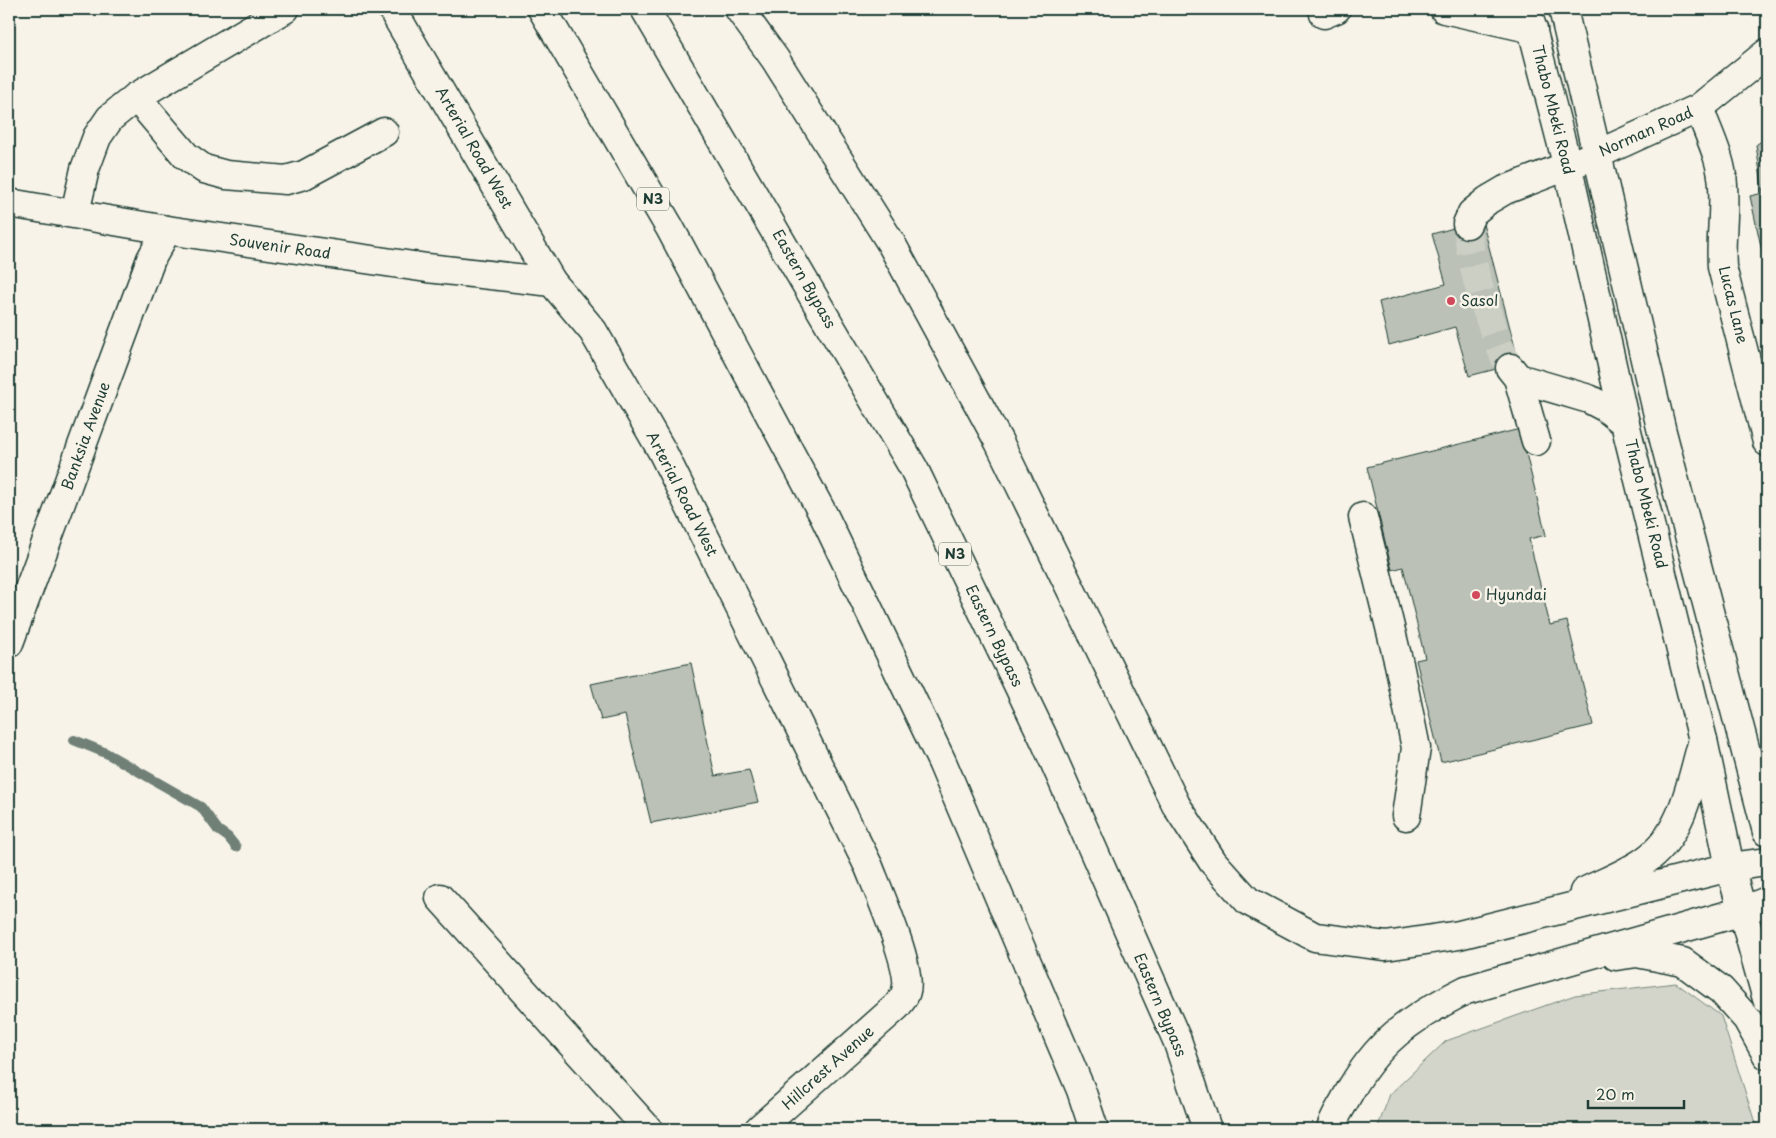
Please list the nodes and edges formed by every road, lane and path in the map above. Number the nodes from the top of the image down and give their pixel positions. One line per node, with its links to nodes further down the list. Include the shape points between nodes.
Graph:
1 (285, 9): 10 (main road)
2 (392, 9): 19 (main road, Arterial Road West)
3 (542, 9): 39 (main road, N3, via 670,228 824,516 942,762 1081,1090)
4 (645, 9): 40 (main road, Eastern Bypass / N3, via 914,469 1046,744 1142,959 1177,1040)
5 (739, 9): 32 (main road, via 775,59 891,243 999,442 1176,805 1213,862 1248,901 1315,938 1386,946 1459,935)
6 (1444, 9): 8 (main road)
7 (1563, 9): 13 (main road)
8 (1530, 19): 14 (main road, Thabo Mbeki Road)
9 (1767, 53): 11 (main road, Norman Road)
10 (136, 98): 12 (main road, via 186,156 204,168 226,175 286,180 304,174); 16 (main road, via 110,118 97,137 85,169)
11 (1699, 108): 13 (main road, Norman Road); 22 (main road, Lucas Lane, via 1719,160 1724,185 1720,240 1722,268)
12 (384, 132)
13 (1598, 154): 14 (main road, Norman Road); 27 (main road, via 1662,432)
14 (1566, 164): 17 (main road, Norman Road, via 1488,200 1472,213); 20 (main road, Thabo Mbeki Road)
15 (9, 203): 16 (main road, Souvenir Road)
16 (75, 213): 18 (main road, Souvenir Road)
17 (1467, 224)
18 (167, 230): 19 (main road, Souvenir Road, via 427,268); 24 (main road, Banksia Avenue, via 151,259)
19 (552, 282): 35 (main road, Arterial Road West, via 593,331 662,451 869,868 894,934 906,979 907,990)
20 (1625, 423): 21 (main road, via 1589,399 1513,372); 25 (main road, Thabo Mbeki Road)
21 (1536, 441)
22 (1767, 442)
23 (1363, 517): 26 (main road, via 1416,748)
24 (9, 643)
25 (1703, 740): 29 (main road, Thabo Mbeki Road); 32 (main road, via 1684,807 1663,845 1646,860)
26 (1406, 816)
27 (1767, 832)
28 (1767, 862): 29 (main road)
29 (1730, 867): 31 (main road, Thabo Mbeki Road); 32 (main road)
30 (440, 898): 37 (main road)
31 (1755, 906): 33 (main road); 34 (main road, Thabo Mbeki Road)
32 (1543, 914)
33 (1545, 966): 36 (main road, via 1637,953 1683,962 1721,990 1748,1019); 41 (main road, via 1466,990 1430,1008 1398,1030 1359,1074)
34 (1767, 999)
35 (896, 1008): 38 (main road, Hillcrest Avenue)
36 (1767, 1056)
37 (648, 1129)
38 (759, 1129)
39 (1094, 1129)
40 (1207, 1129)
41 (1332, 1129)

